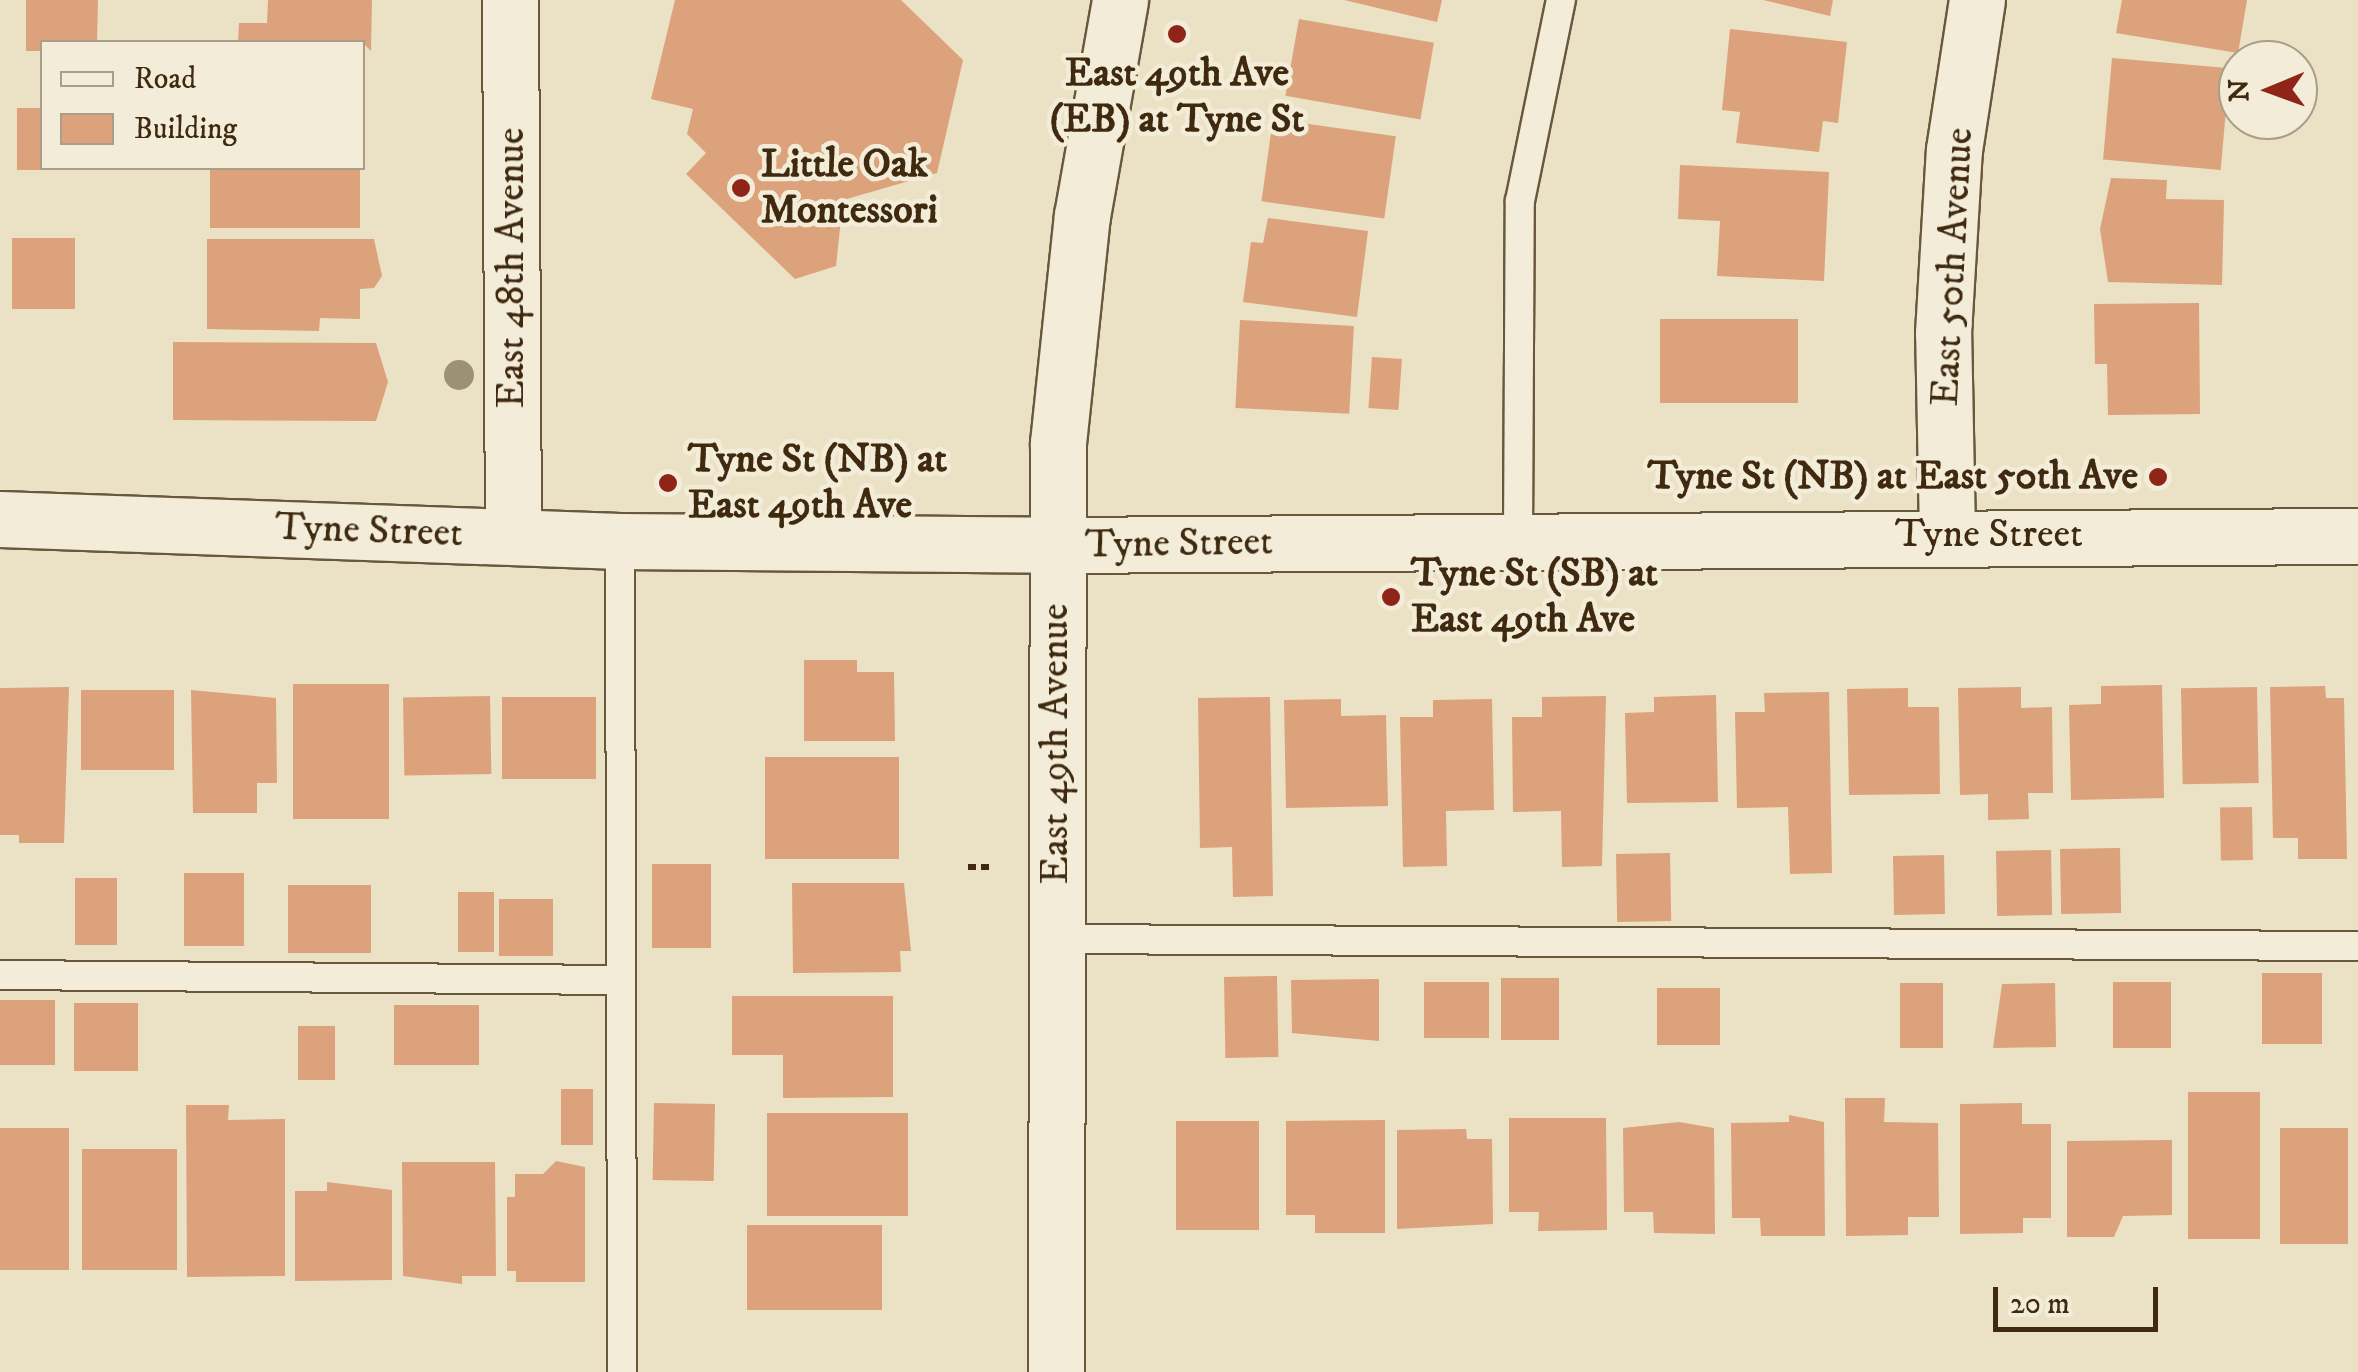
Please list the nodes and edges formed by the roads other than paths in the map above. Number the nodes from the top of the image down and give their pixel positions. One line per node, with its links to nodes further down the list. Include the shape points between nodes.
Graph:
1 (510, 0): 7 (street, East 48th Avenue)
2 (1120, 0): 11 (street, East 49th Avenue, via 1082,216 1058,443)
3 (1561, 0): 9 (lane, via 1520,201)
4 (1977, 0): 6 (street, East 50th Avenue, via 1954,150 1946,296)
5 (0, 520): 7 (street, Tyne Street)
6 (1947, 534): 8 (street, Tyne Street); 9 (street, Tyne Street)
7 (512, 536): 10 (street, Tyne Street)
8 (2358, 536)
9 (1518, 539): 11 (street, Tyne Street)
10 (620, 541): 11 (street, Tyne Street); 15 (lane)
11 (1057, 545): 12 (street, East 49th Avenue)
12 (1056, 939): 13 (lane); 17 (street, East 49th Avenue)
13 (2358, 946)
14 (0, 975): 15 (lane)
15 (618, 980): 16 (lane)
16 (622, 1372)
17 (1056, 1372)

